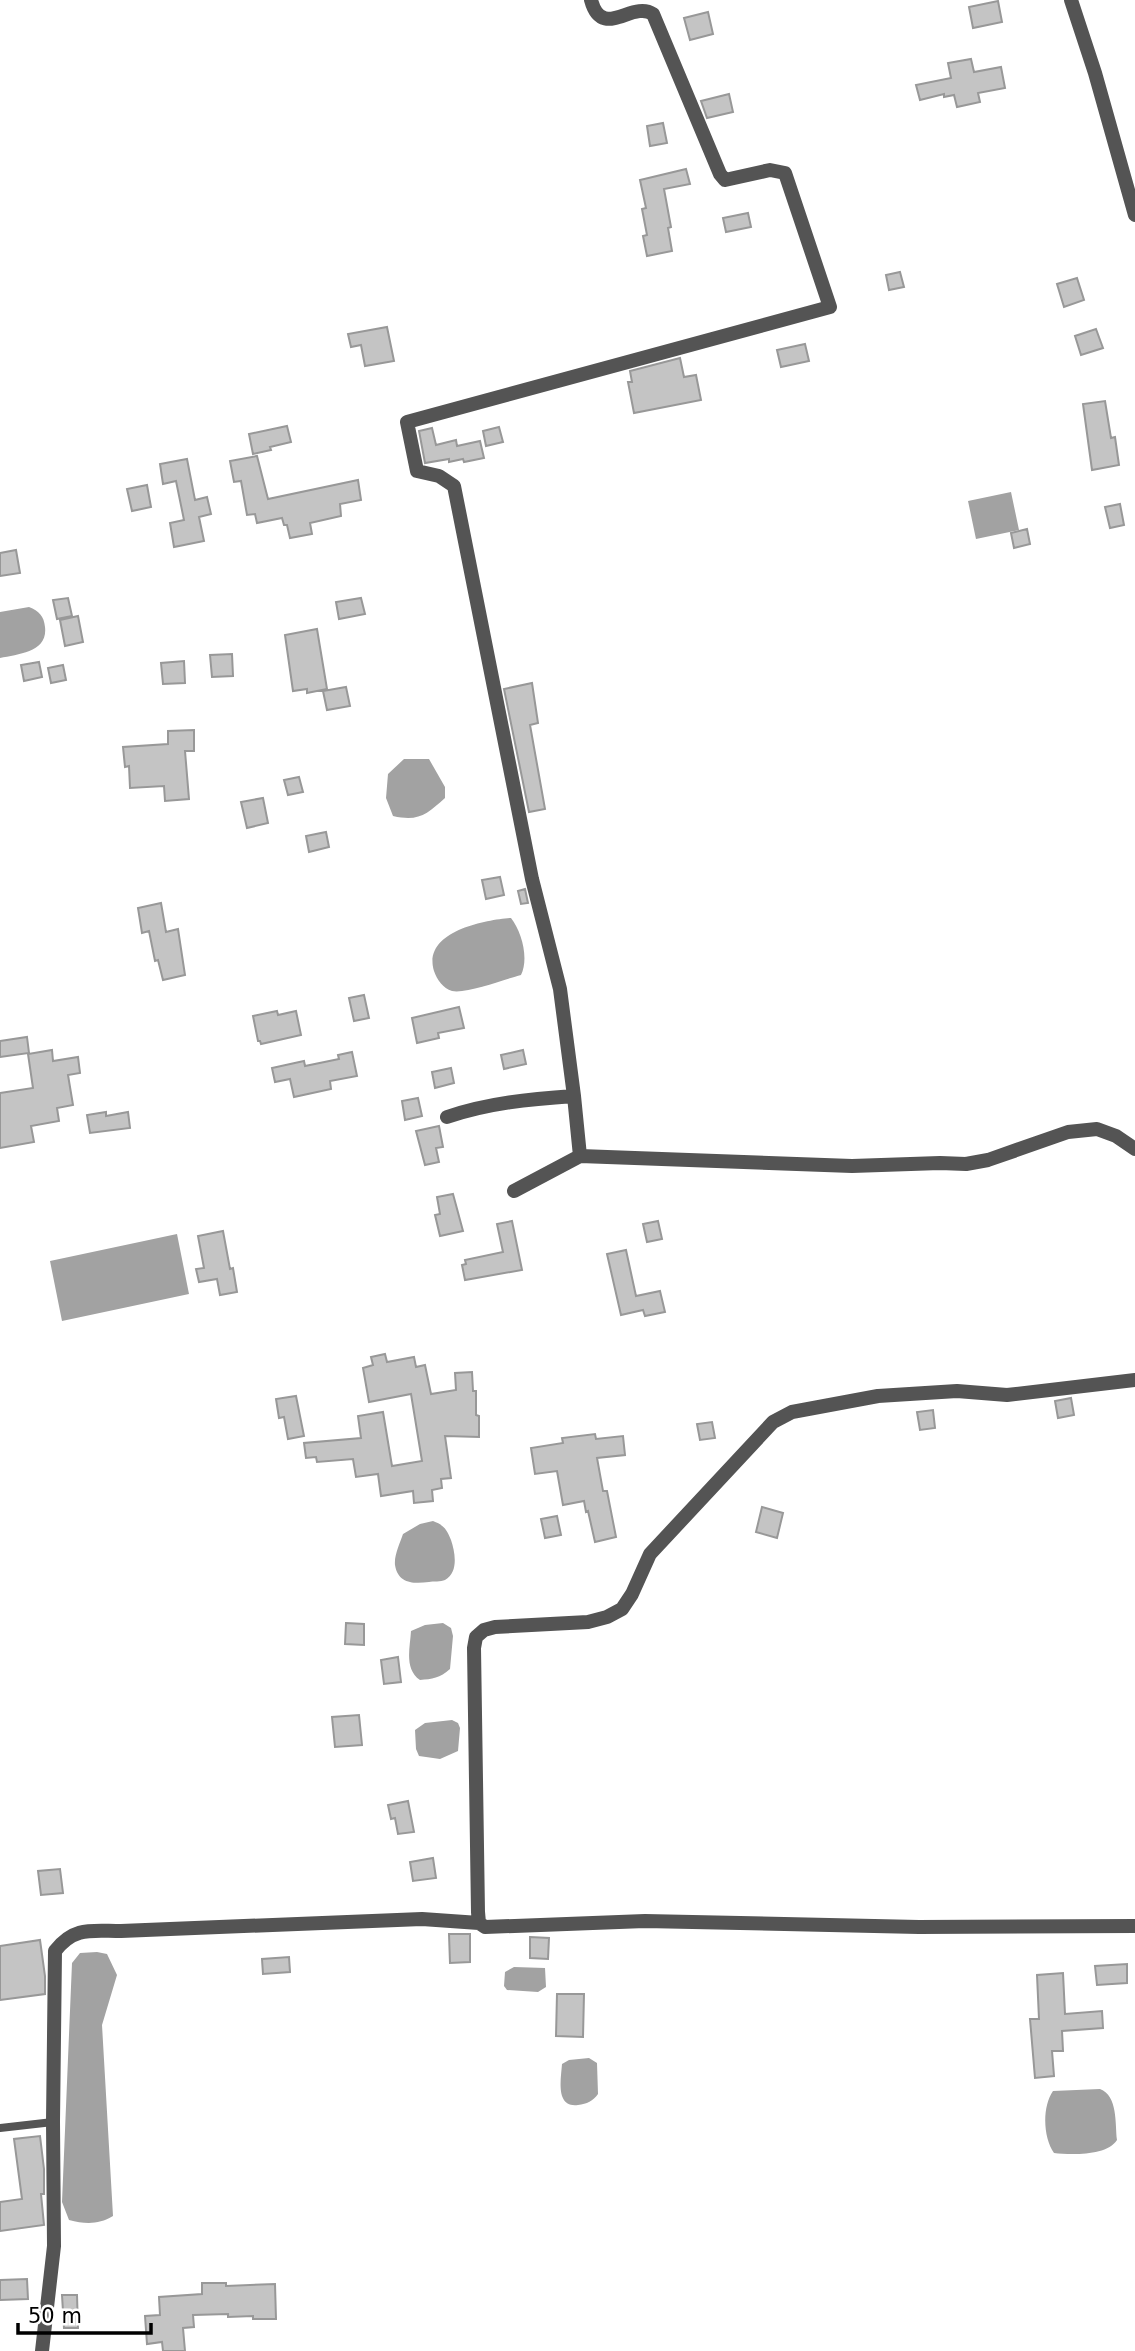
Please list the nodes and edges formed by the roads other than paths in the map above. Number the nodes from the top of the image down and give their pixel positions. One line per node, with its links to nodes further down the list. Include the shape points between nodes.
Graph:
1 (591, 0): 4 (street, via 593,9 609,19 642,10 653,14 725,180 770,170 785,173 830,307 407,422 417,471 439,475 454,486 532,879 561,989)
2 (1071, 0): 3 (street)
3 (1135, 215)
4 (574, 1096): 5 (street, via 521,1100); 7 (street)
5 (446, 1117)
6 (1135, 1149): 7 (street, via 1097,1129 1069,1132 967,1164 852,1166)
7 (580, 1156): 8 (street)
8 (514, 1191)
9 (1135, 1380): 10 (street, via 1007,1395 957,1391 878,1396 792,1412 773,1422 667,1534 650,1554 622,1609 588,1622 484,1630 476,1637 474,1648)
10 (479, 1923): 11 (street, via 492,1929 645,1921); 12 (street, via 422,1919 82,1930 65,1938 55,1951)
11 (1135, 1926)
12 (53, 2122): 13 (lane); 14 (street, via 54,2246)
13 (0, 2128)
14 (42, 2351)

